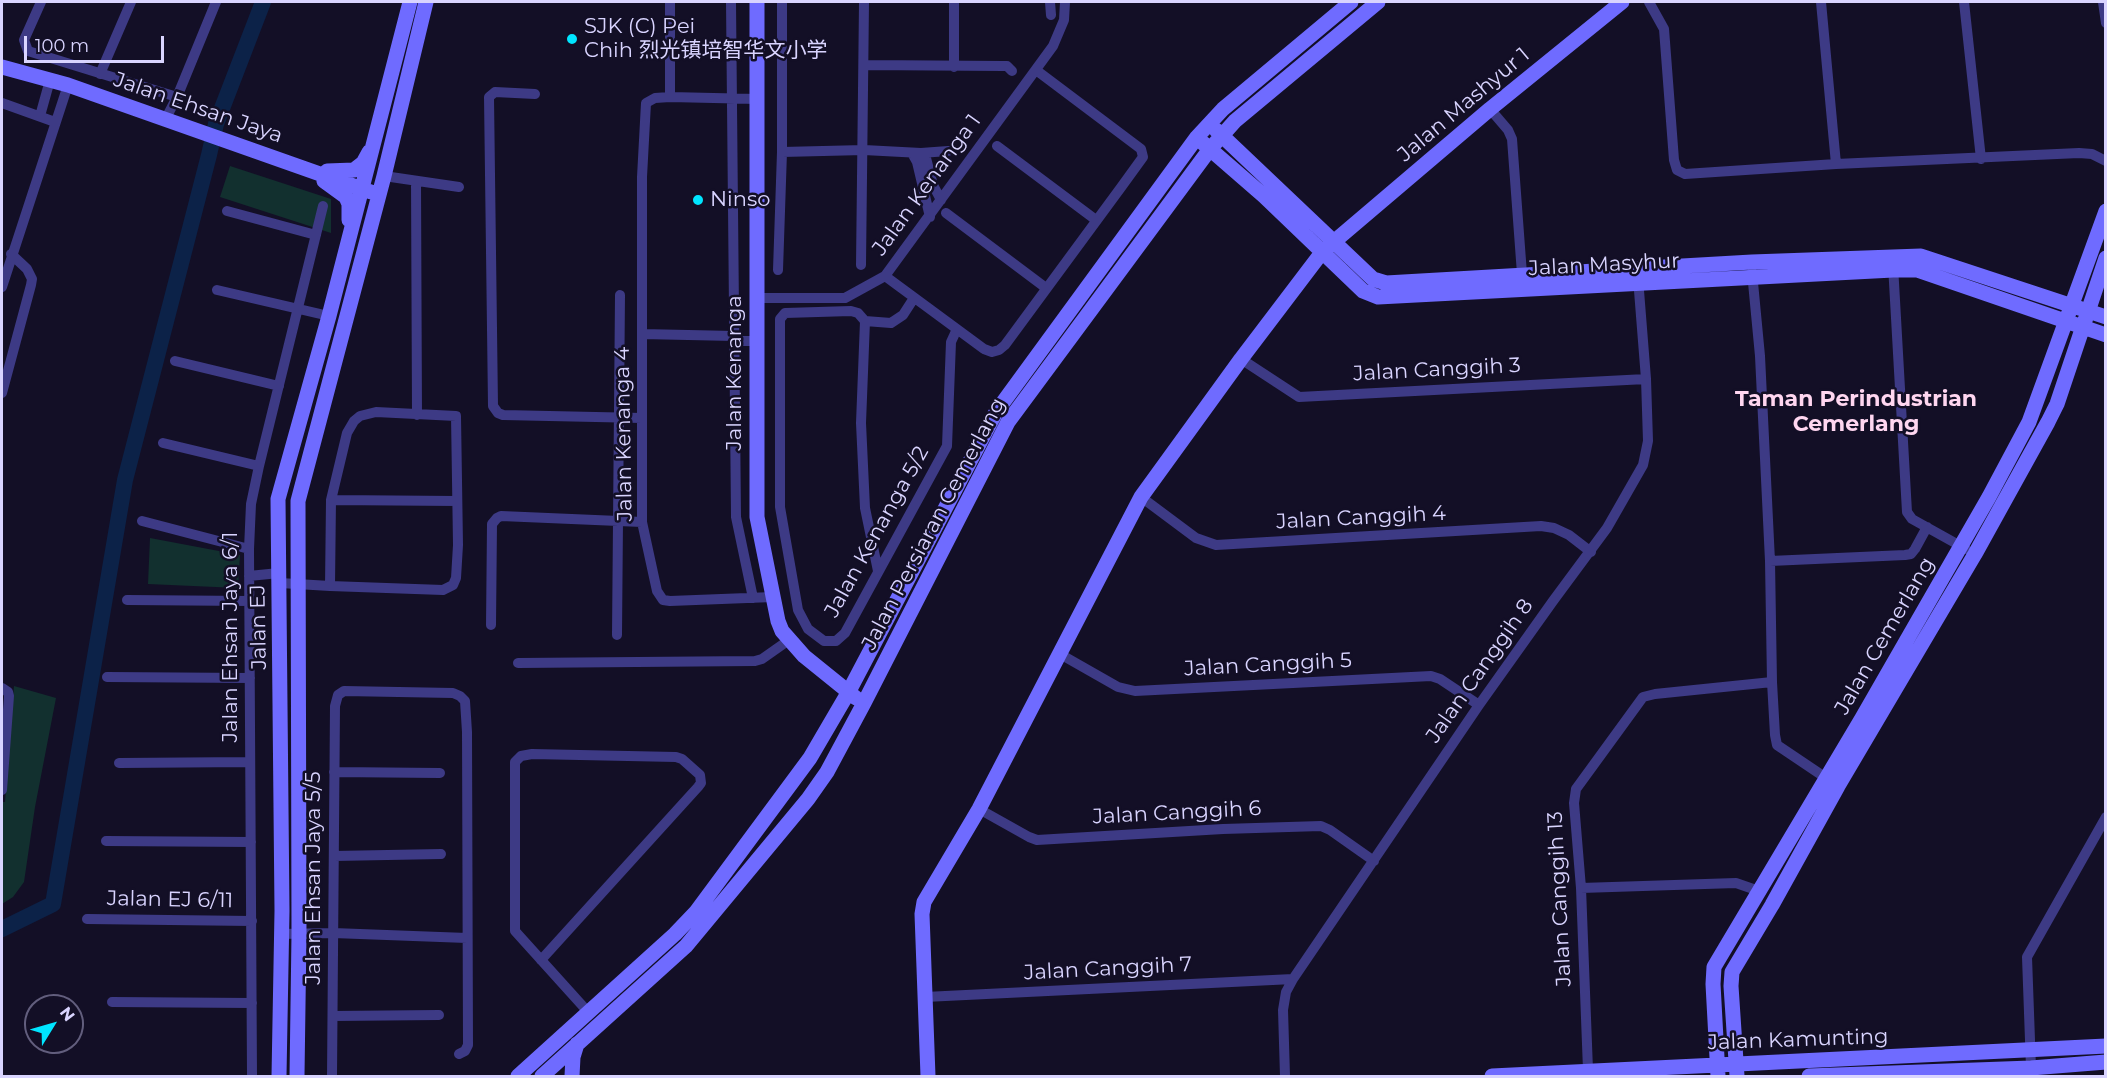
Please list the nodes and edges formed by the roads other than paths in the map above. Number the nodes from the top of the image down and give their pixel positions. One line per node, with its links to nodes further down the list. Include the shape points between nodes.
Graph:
1 (41, 2): 28 (street, via 24,40 26,48)
2 (131, 2): 28 (street)
3 (216, 2): 32 (street)
4 (410, 2): 44 (main road, Jalan EJ)
5 (426, 2): 55 (main road, Jalan EJ)
6 (670, 2): 33 (street)
7 (730, 2): 34 (street)
8 (757, 2): 35 (main road, Jalan Kenanga)
9 (782, 2): 49 (street)
10 (864, 2): 23 (street)
11 (954, 2): 25 (street)
12 (1050, 2): 21 (street)
13 (1065, 2): 26 (street, Jalan Kenanga 1, via 1059,33)
14 (1351, 2): 41 (main road, Jalan Persiaran Cemerlang)
15 (1378, 2): 42 (main road, Jalan Persiaran Cemerlang)
16 (1622, 2): 37 (main road, Jalan Mashyur 1)
17 (1649, 2): 53 (street, via 1664,29 1677,170 1685,174)
18 (1821, 2): 53 (street)
19 (1964, 2): 51 (street)
20 (2103, 2): 22 (street)
21 (1051, 15)
22 (2106, 23)
23 (864, 65): 25 (street); 47 (street)
24 (2, 67): 29 (main road, Jalan Ehsan Jaya)
25 (954, 67): 27 (street, via 1003,66)
26 (1036, 70): 60 (street, Jalan Kenanga 1); 66 (street, via 1143,152)
27 (1012, 71)
28 (100, 74): 32 (street)
29 (50, 80): 30 (main road, Jalan Ehsan Jaya); 38 (street)
30 (68, 85): 39 (street); 40 (main road, Jalan Ehsan Jaya)
31 (535, 94): 105 (street, via 495,92 489,97 492,401 495,410 503,415)
32 (177, 97): 40 (street)
33 (670, 97): 34 (street, Jalan Kenanga 4); 95 (street, Jalan Kenanga 4, via 650,99 645,107)
34 (733, 99): 35 (street, Jalan Kenanga 4); 97 (street)
35 (757, 99): 85 (main road, Jalan Kenanga)
36 (2, 103): 38 (street)
37 (1490, 109): 69 (main road, Jalan Mashyur 1); 76 (street, via 1512,139)
38 (40, 116): 39 (street)
39 (55, 122): 70 (street)
40 (172, 122): 54 (main road, Jalan Ehsan Jaya)
41 (1210, 123): 42 (main road, Jalan Masyhur); 43 (main road, Jalan Persiaran Cemerlang)
42 (1222, 135): 46 (main road, Jalan Persiaran Cemerlang); 69 (main road, Jalan Masyhur)
43 (1197, 137): 46 (main road, Jalan Masyhur); 139 (main road, Jalan Persiaran Cemerlang, via 996,412)
44 (374, 141): 54 (main road, via 363,163 354,170); 58 (main road, Jalan EJ)
45 (997, 146): 66 (street)
46 (1210, 149): 69 (main road, Jalan Masyhur); 140 (main road, Jalan Persiaran Cemerlang, via 1008,422)
47 (864, 150): 49 (street); 50 (street); 74 (street)
48 (948, 151): 50 (street)
49 (782, 152): 75 (street)
50 (917, 153): 60 (street, via 926,158); 65 (street)
51 (1981, 159): 52 (street, via 2079,153); 53 (street)
52 (2106, 160)
53 (1836, 164)
54 (307, 168): 58 (main road, Jalan Ehsan Jaya); 67 (main road, via 345,197 349,204)
55 (384, 176): 56 (street); 59 (main road, Jalan EJ)
56 (416, 180): 57 (street); 104 (street)
57 (459, 187)
58 (362, 189): 59 (main road, Jalan Ehsan Jaya); 67 (main road, Jalan EJ)
59 (378, 195): 124 (main road, Jalan EJ, via 298,501)
60 (941, 200): 65 (street, Jalan Kenanga 1)
61 (324, 206): 68 (street, Jalan Ehsan Jaya 6/1)
62 (227, 211): 68 (street)
63 (2106, 212): 86 (main road, Jalan Cemerlang)
64 (946, 213): 81 (street)
65 (930, 217): 77 (street, Jalan Kenanga 1)
66 (1096, 220): 81 (street)
67 (349, 232): 89 (main road, Jalan EJ)
68 (316, 235): 87 (street, Jalan Ehsan Jaya 6/1)
69 (1328, 246): 76 (main road, Jalan Masyhur, via 1373,279 1386,283); 78 (main road, Jalan Masyhur, via 1363,291 1378,297); 99 (main road, Jalan Mashyur 1)
70 (11, 254): 80 (street); 103 (street, via 27,268 31,285)
71 (2106, 258): 88 (main road, Jalan Cemerlang)
72 (1752, 262): 73 (main road, Jalan Masyhur); 78 (main road, Jalan Masyhur); 79 (street)
73 (1893, 263): 79 (main road, Jalan Masyhur); 86 (main road, Jalan Masyhur, via 1921,256); 92 (main road, Jalan Masyhur); 115 (street, via 1907,512)
74 (861, 265)
75 (778, 270)
76 (1522, 274): 78 (main road, Jalan Masyhur)
77 (885, 276): 84 (street); 85 (street, Jalan Kenanga 1, via 845,298)
78 (1638, 276): 79 (main road, Jalan Masyhur); 101 (street, Jalan Canggih 8)
79 (1753, 279): 120 (street)
80 (2, 287)
81 (1046, 288): 94 (street, via 1005,345 996,351 987,350)
82 (217, 290): 87 (street)
83 (620, 295): 105 (street)
84 (914, 297): 91 (street, via 897,321); 94 (street)
85 (756, 298): 98 (main road, Jalan Kenanga)
86 (2071, 306): 88 (main road, Jalan Masyhur); 92 (main road, Jalan Cemerlang)
87 (298, 309): 89 (street); 102 (street, Jalan Ehsan Jaya 6/1)
88 (2087, 311): 90 (main road, Jalan Masyhur); 93 (main road, Jalan Cemerlang)
89 (329, 316): 123 (main road, Jalan EJ, via 278,499)
90 (2106, 317)
91 (865, 321): 121 (street, via 861,423 865,508); 121 (street, Jalan Kenanga 5/2, via 851,311 784,313 780,319 780,507 798,610 804,624 824,641 832,642 845,633)
92 (2065, 321): 93 (main road, Jalan Masyhur); 116 (main road, Jalan Cemerlang, via 2029,422)
93 (2082, 327): 96 (main road, Jalan Masyhur); 119 (main road, Jalan Cemerlang, via 2057,404)
94 (957, 329): 121 (street, Jalan Kenanga 5/2, via 951,342 948,444)
95 (642, 334): 97 (street, Jalan Kenanga 4); 106 (street, Jalan Kenanga 4)
96 (2106, 335)
97 (734, 338): 98 (street, Jalan Kenanga 4); 127 (street, via 736,517)
98 (756, 341): 126 (main road, Jalan Kenanga, via 756,506)
99 (1241, 359): 101 (street, Jalan Canggih 3, via 1299,397); 109 (main road, Jalan Mashyur 1)
100 (175, 361): 102 (street)
101 (1646, 379): 118 (street, Jalan Canggih 8, via 1648,441 1643,465)
102 (279, 386): 108 (street, Jalan Ehsan Jaya 6/1)
103 (2, 393)
104 (417, 415): 110 (street, via 368,413 354,421 347,433); 111 (street, via 456,416)
105 (620, 418): 106 (street); 113 (street)
106 (642, 418): 114 (street, Jalan Kenanga 4)
107 (163, 443): 108 (street)
108 (259, 466): 117 (street, Jalan Ehsan Jaya 6/1, via 251,504)
109 (1141, 497): 118 (street, Jalan Canggih 4, via 1196,538 1216,545 1541,526 1569,535); 133 (main road, Jalan Mashyur 1)
110 (331, 500): 111 (street); 125 (street)
111 (457, 501): 125 (street, via 456,578 451,587 440,590)
112 (142, 521): 117 (street)
113 (618, 521): 114 (street); 130 (street, via 497,518 492,524); 131 (street)
114 (642, 522): 127 (street, Jalan Kenanga 4, via 657,591 663,600)
115 (1927, 527): 116 (street); 120 (street, via 1911,554)
116 (1960, 546): 119 (street); 146 (main road, Jalan Cemerlang)
117 (249, 549): 122 (street, Jalan Ehsan Jaya 6/1)
118 (1591, 552): 141 (street, Jalan Canggih 8)
119 (1975, 554): 146 (main road, Jalan Cemerlang)
120 (1770, 561): 137 (street)
121 (878, 571)
122 (249, 576): 123 (street); 129 (street, Jalan Ehsan Jaya 6/1)
123 (280, 578): 124 (street); 160 (main road, Jalan EJ)
124 (299, 584): 125 (street); 161 (main road, Jalan EJ)
125 (330, 586)
126 (773, 597): 127 (street, Jalan Kenanga 4); 132 (main road, Jalan Kenanga, via 778,621)
127 (753, 598)
128 (127, 600): 129 (street)
129 (249, 601): 136 (street, Jalan Ehsan Jaya 6/1)
130 (491, 625)
131 (617, 635)
132 (789, 640): 134 (street, via 755,661); 139 (main road, Jalan Kenanga)
133 (1060, 654): 141 (street, Jalan Canggih 5, via 1118,687 1135,691 1431,676); 148 (main road, Jalan Mashyur 1)
134 (518, 663)
135 (106, 677): 136 (street)
136 (250, 678): 142 (street, Jalan Ehsan Jaya 6/1)
137 (1772, 682): 146 (street, via 1778,745); 155 (street, Jalan Canggih 13, via 1643,697 1576,789)
138 (5, 692): 147 (street)
139 (848, 693): 140 (main road, Jalan Kenanga); 168 (main road, Jalan Persiaran Cemerlang, via 790,787 696,912)
140 (864, 703): 171 (main road, Jalan Persiaran Cemerlang, via 808,799 708,922 687,946)
141 (1479, 705): 154 (street, Jalan Canggih 8)
142 (250, 762): 143 (street); 151 (street, Jalan Ehsan Jaya 6/1)
143 (119, 763)
144 (334, 772): 145 (street); 153 (street, Jalan Ehsan Jaya 5/5); 162 (street, Jalan Ehsan Jaya 5/5, via 335,702 340,693 453,693 463,698)
145 (440, 772)
146 (1832, 782): 156 (main road, Jalan Cemerlang); 180 (main road, Jalan Cemerlang, via 1772,905 1732,972)
147 (2, 790)
148 (979, 809): 154 (street, Jalan Canggih 6, via 1037,840 1321,826); 165 (main road, Jalan Mashyur 1, via 924,902)
149 (2106, 817): 173 (street, via 2027,957)
150 (106, 841): 151 (street)
151 (251, 842): 158 (street, Jalan Ehsan Jaya 6/1)
152 (441, 854): 153 (street)
153 (334, 856): 159 (street, Jalan Ehsan Jaya 5/5)
154 (1374, 861): 164 (street, Jalan Canggih 8)
155 (1581, 888): 156 (street, via 1736,883); 178 (street, Jalan Canggih 13)
156 (1760, 891): 179 (main road, Jalan Cemerlang, via 1714,967)
157 (87, 919): 158 (street, Jalan EJ 6/11)
158 (252, 921): 167 (street, Jalan Ehsan Jaya 6/1)
159 (333, 933): 161 (street); 162 (street); 170 (street, Jalan Ehsan Jaya 5/5)
160 (281, 934): 161 (street); 183 (main road, Jalan EJ)
161 (299, 934): 184 (main road, Jalan EJ)
162 (467, 938): 174 (street, via 468,1045)
163 (541, 960): 163 (street, via 515,930 518,758 532,754 682,759 700,775 698,787); 168 (street)
164 (1293, 979): 165 (street, Jalan Canggih 7); 190 (street, Jalan Canggih 8, via 1283,1010)
165 (925, 997): 189 (main road, Jalan Mashyur 1)
166 (112, 1002): 167 (street)
167 (252, 1003): 182 (street, Jalan Ehsan Jaya 6/1)
168 (589, 1013): 186 (main road, Jalan Persiaran Cemerlang)
169 (439, 1015): 170 (street)
170 (333, 1016): 185 (street, Jalan Ehsan Jaya 5/5)
171 (577, 1044): 187 (main road, Jalan Persiaran Cemerlang); 188 (main road)
172 (2106, 1046): 173 (main road, Jalan Kamunting)
173 (2030, 1051): 175 (main road, Jalan Kamunting); 177 (street)
174 (459, 1054)
175 (1896, 1057): 180 (main road, Jalan Kamunting); 181 (street)
176 (2106, 1062): 177 (main road, Jalan Kamunting)
177 (2031, 1068): 181 (main road, Jalan Kamunting)
178 (1588, 1070): 179 (main road, Jalan Kamunting); 191 (main road, Jalan Kamunting)
179 (1718, 1070): 180 (main road, Jalan Kamunting)
180 (1737, 1070)
181 (1897, 1075): 192 (main road, Jalan Kamunting)
182 (252, 1077)
183 (279, 1077)
184 (297, 1077)
185 (332, 1077)
186 (519, 1077)
187 (542, 1077)
188 (572, 1077)
189 (928, 1077)
190 (1285, 1077)
191 (1492, 1077)
192 (1809, 1077)

